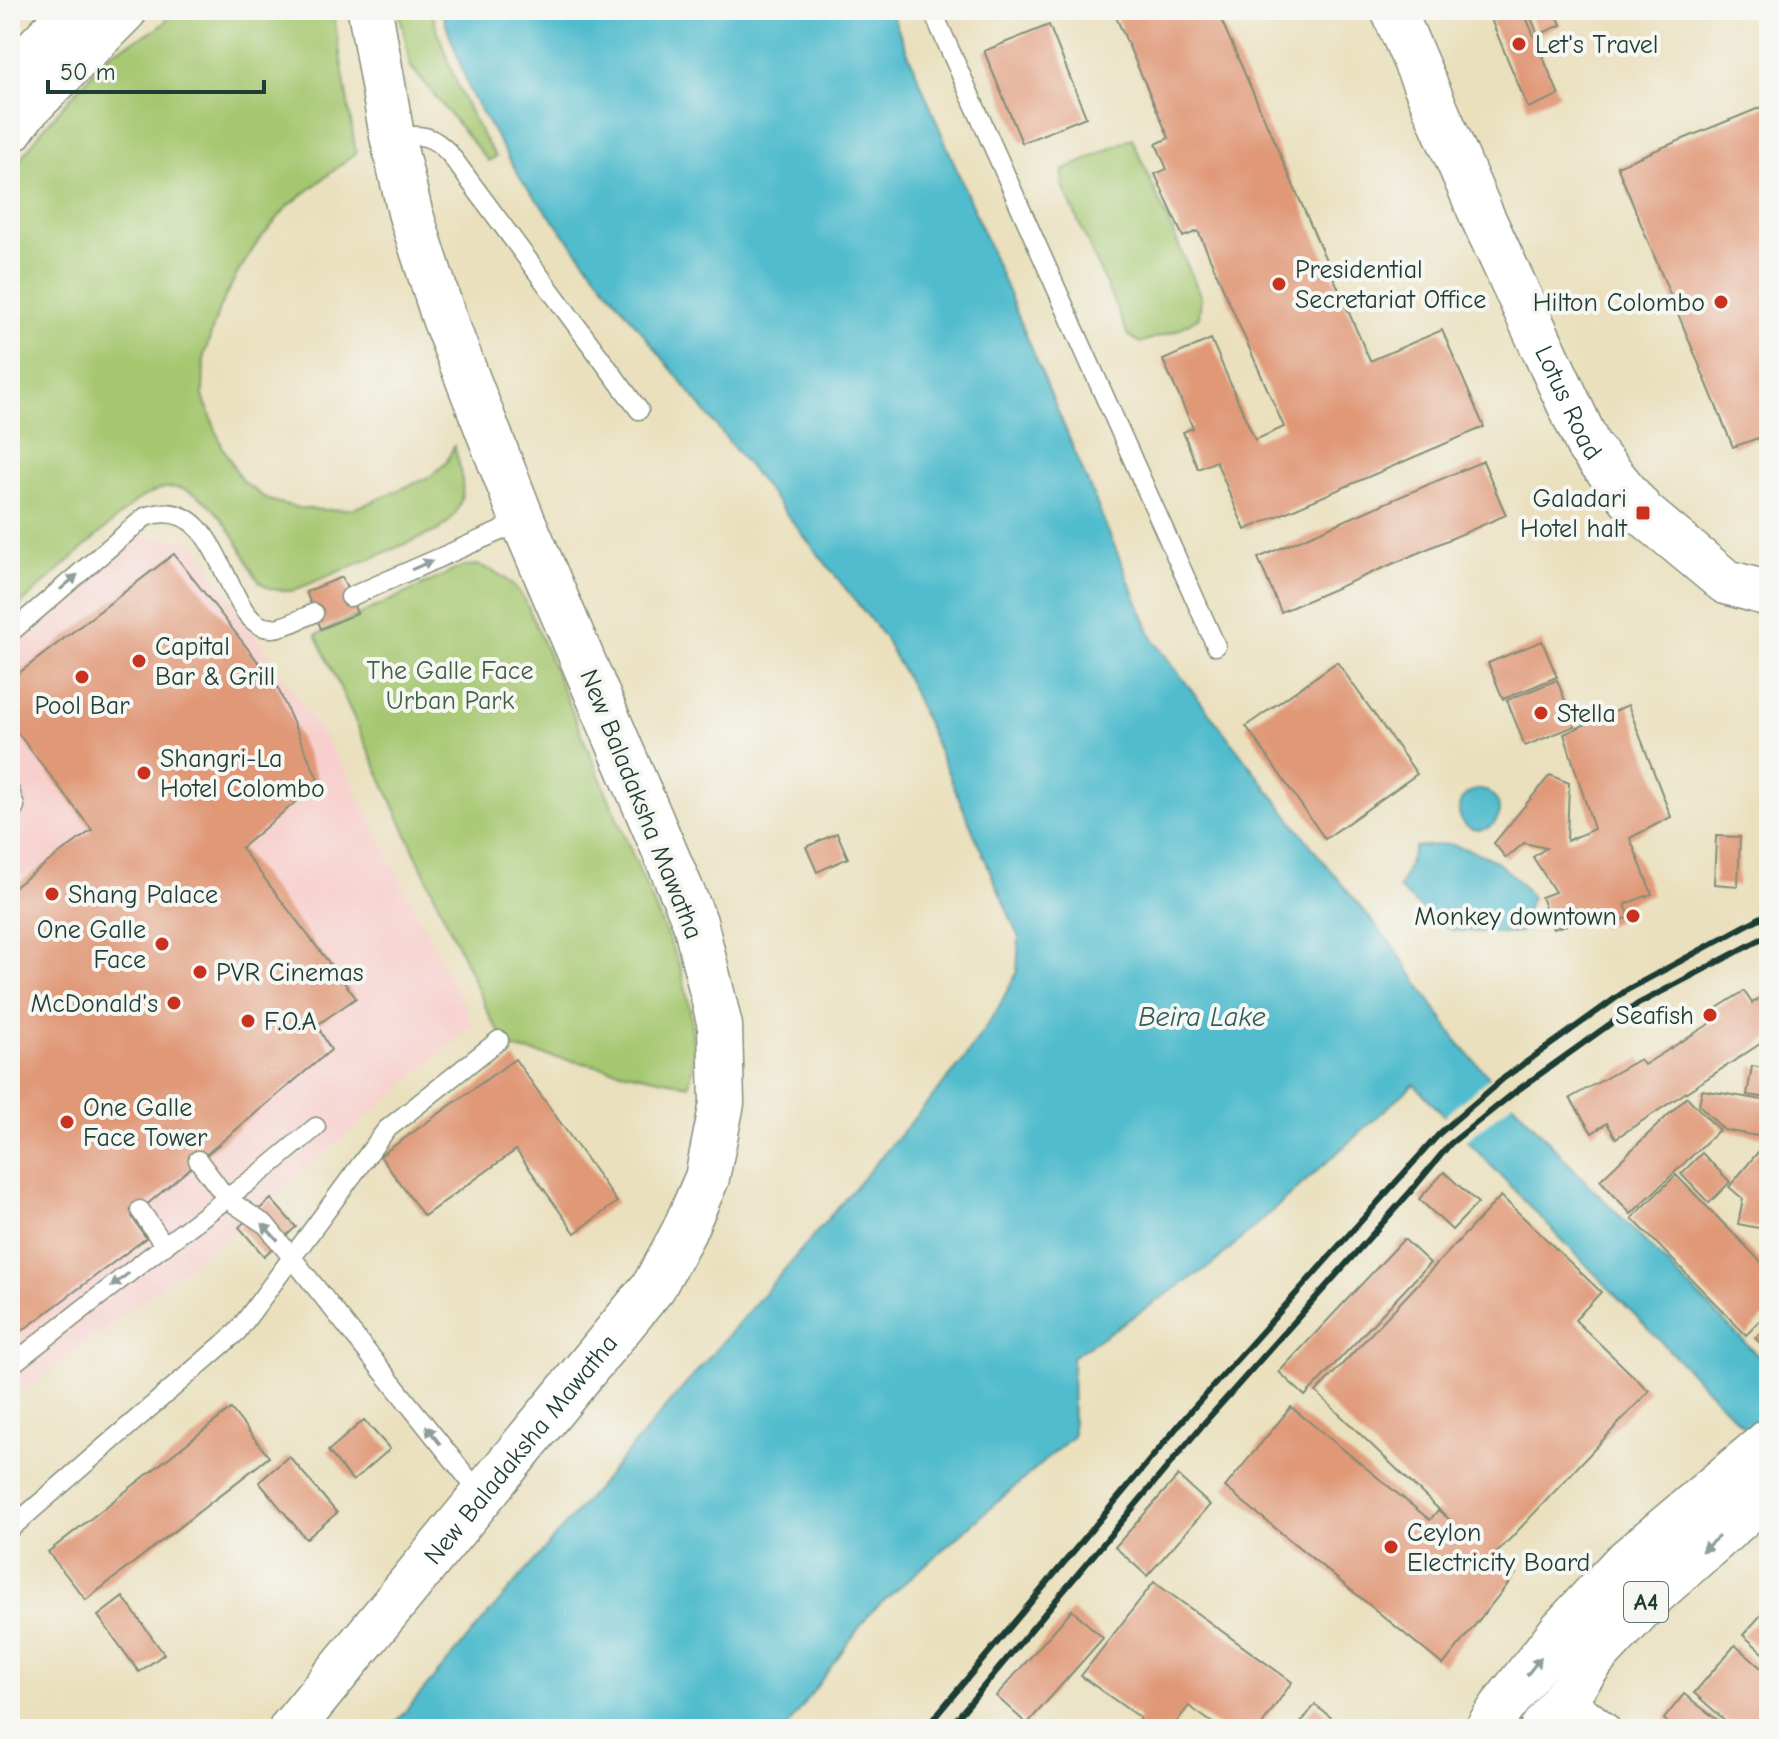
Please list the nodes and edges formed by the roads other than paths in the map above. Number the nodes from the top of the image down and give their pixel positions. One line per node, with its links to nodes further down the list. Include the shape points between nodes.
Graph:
1 (73, 10): 6 (main road)
2 (125, 10): 7 (main road)
3 (370, 10): 8 (main road, New Baladaksha Mawatha)
4 (932, 10): 15 (lane)
5 (1393, 10): 11 (main road, Lotus Road, via 1589,447 1643,513 1726,582)
6 (10, 77)
7 (10, 131)
8 (392, 136): 9 (lane, via 428,137 449,153); 10 (main road, New Baladaksha Mawatha, via 444,318)
9 (639, 410)
10 (523, 521): 12 (lane, one-way to 10); 27 (main road, New Baladaksha Mawatha, via 695,922 720,1026 722,1103 707,1178 654,1286)
11 (1769, 594)
12 (350, 597)
13 (314, 613): 14 (lane, one-way to 13, via 145,517 158,512 188,518 202,531 258,626 272,629)
14 (10, 633)
15 (1216, 646)
16 (10, 791): 17 (lane, via 15,806)
17 (10, 817)
18 (499, 1040): 24 (lane, via 386,1130)
19 (316, 1127): 21 (lane)
20 (198, 1160): 21 (lane)
21 (227, 1199): 23 (lane); 24 (lane, one-way to 21, via 266,1225)
22 (140, 1210): 23 (lane)
23 (165, 1246): 25 (lane, one-way to 25)
24 (291, 1257): 27 (lane, one-way to 24); 28 (lane, via 237,1332)
25 (10, 1366)
26 (1762, 1464): 29 (main road, A4, one-way to 29); 31 (main road, A4, one-way to 26, via 1561,1631 1623,1564)
27 (482, 1496): 30 (main road, New Baladaksha Mawatha)
28 (10, 1529)
29 (1553, 1713): 32 (street)
30 (291, 1729)
31 (1487, 1729)
32 (1603, 1729)

